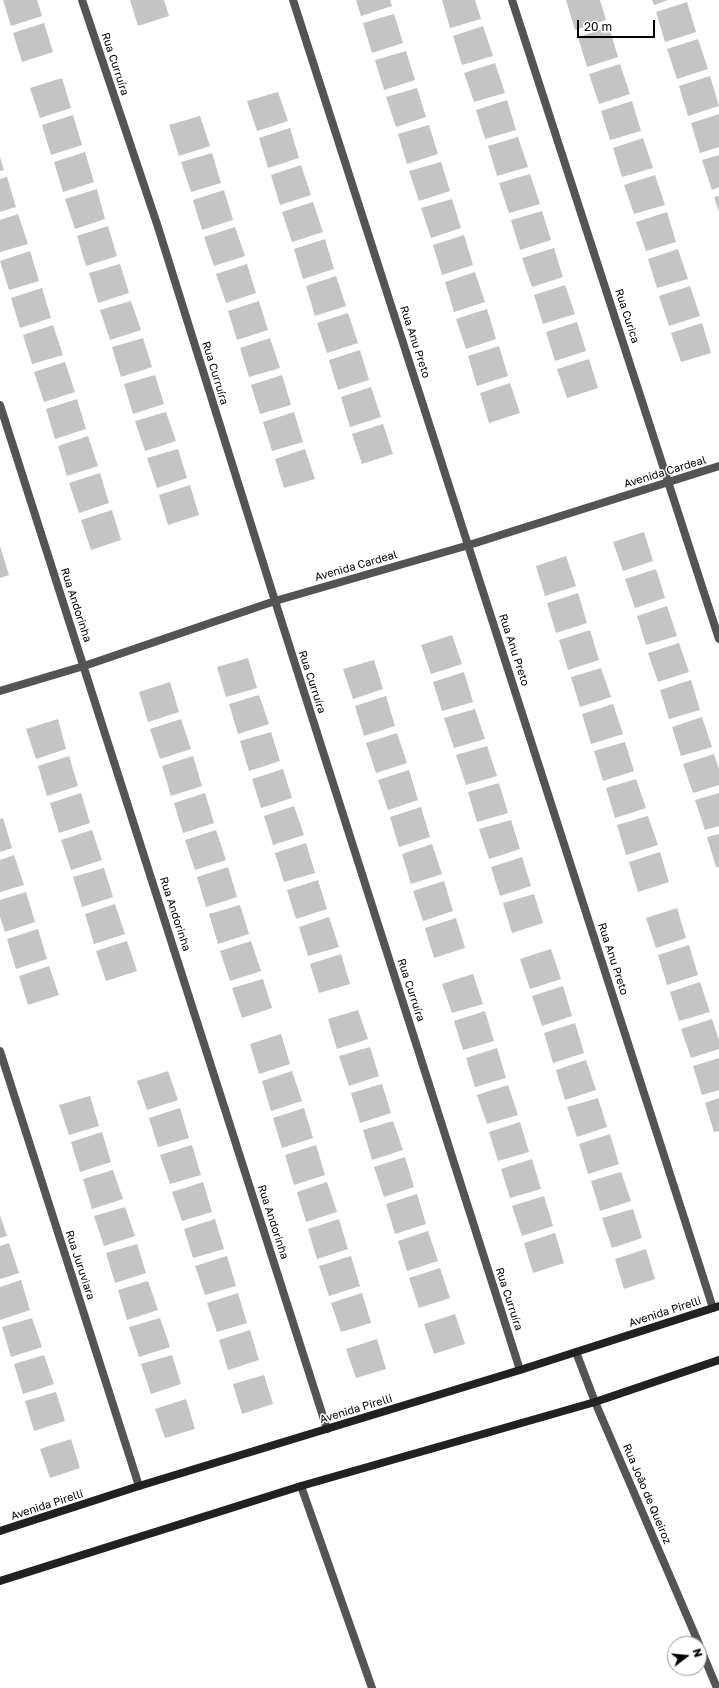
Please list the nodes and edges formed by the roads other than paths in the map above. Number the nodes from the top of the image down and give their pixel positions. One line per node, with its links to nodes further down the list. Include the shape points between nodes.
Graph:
1 (82, 0): 8 (street, Rua Curruíra, via 157,224)
2 (293, 0): 7 (street, Rua Anu Preto)
3 (512, 0): 6 (street, Rua Curica)
4 (0, 405): 10 (street, Rua Andorinha)
5 (719, 466): 6 (street, Avenida Cardeal)
6 (669, 482): 7 (street, Avenida Cardeal); 9 (street, Rua Curica)
7 (469, 545): 8 (street, Avenida Cardeal); 13 (street, Rua Anu Preto)
8 (275, 601): 10 (street, Avenida Cardeal); 16 (street, Rua Curruíra)
9 (719, 638)
10 (84, 666): 11 (street, Avenida Cardeal); 18 (street, Rua Andorinha)
11 (0, 691)
12 (0, 1051): 19 (street, Rua Juruviara)
13 (716, 1307): 14 (street, Avenida Pirelli)
14 (576, 1352): 16 (street, Avenida Pirelli); 17 (street, Rua João de Queiroz)
15 (719, 1360): 17 (street)
16 (520, 1370): 18 (street, Avenida Pirelli)
17 (596, 1402): 20 (street); 23 (street, Rua João de Queiroz)
18 (327, 1429): 19 (street, Avenida Pirelli)
19 (140, 1486): 21 (street, Avenida Pirelli)
20 (301, 1486): 22 (street); 25 (street)
21 (0, 1531)
22 (0, 1581)
23 (696, 1636)
24 (707, 1664): 26 (street, Rua João de Queiroz)
25 (372, 1688)
26 (717, 1688)

